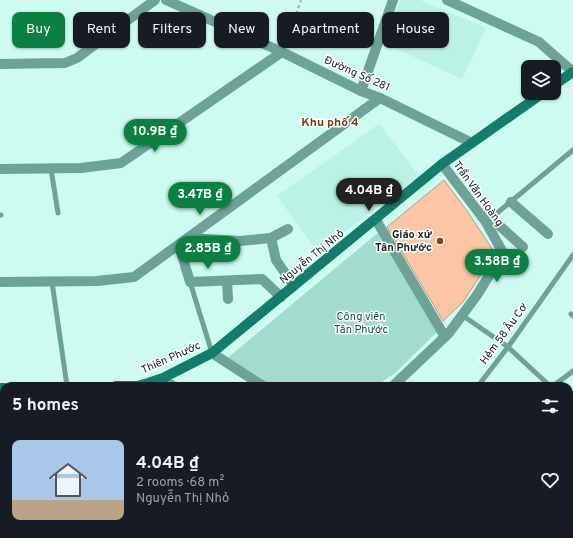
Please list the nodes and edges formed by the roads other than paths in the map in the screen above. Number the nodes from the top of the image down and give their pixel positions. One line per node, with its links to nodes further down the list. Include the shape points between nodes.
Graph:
1 (155, 0): 6 (street, via 77,58 65,63)
2 (166, 0): 5 (street, Đường Số 281)
3 (393, 0): 9 (street)
4 (447, 0): 7 (street, via 539,42)
5 (282, 52): 9 (street, Đường Số 281); 16 (street, via 121,163)
6 (0, 64)
7 (573, 72): 8 (street)
8 (561, 80)
9 (361, 91): 10 (street, Đường Số 281)
10 (380, 98): 12 (street, Đường Số 281); 23 (street)
11 (533, 100): 12 (street, Nguyễn Thị Nhỏ)
12 (472, 142): 14 (street, Nguyễn Thị Nhỏ)
13 (573, 150): 17 (lane)
14 (442, 164): 19 (street, Nguyễn Thị Nhỏ); 20 (street, Trần Văn Hoàng)
15 (0, 169): 16 (street)
16 (52, 169): 18 (lane)
17 (510, 202): 20 (lane); 22 (street)
18 (58, 213)
19 (376, 220): 32 (street, Nguyễn Thị Nhỏ); 36 (street)
20 (488, 220): 26 (street); 35 (street, Trần Văn Hoàng, via 503,253 477,296)
21 (288, 229): 24 (street)
22 (548, 234)
23 (188, 238): 24 (street, via 240,241); 25 (street)
24 (271, 238): 32 (street, via 276,260)
25 (178, 245): 30 (street, via 134,277); 31 (street)
26 (523, 247)
27 (573, 255): 37 (lane, Hẻm 58 Âu Cơ)
28 (228, 281): 31 (street); 33 (street, via 262,279); 34 (street)
29 (0, 282): 30 (street)
30 (52, 282): 41 (lane)
31 (190, 282): 38 (lane)
32 (294, 286): 33 (street, Nguyễn Thị Nhỏ)
33 (282, 297): 38 (street, Nguyễn Thị Nhỏ)
34 (228, 299)
35 (462, 315): 36 (street, Trần Văn Hoàng); 37 (lane)
36 (446, 336): 45 (street, Trần Văn Hoàng)
37 (508, 347): 46 (lane, Hẻm 58 Âu Cơ); 47 (lane)
38 (212, 353): 40 (street, Thiên Phước); 44 (street)
39 (573, 371): 48 (lane)
40 (163, 378): 42 (street, Thiên Phước); 43 (lane)
41 (66, 382)
42 (150, 382)
43 (170, 382)
44 (257, 382)
45 (397, 382)
46 (481, 382)
47 (546, 382)
48 (558, 382)
49 (211, 538): 50 (lane)
50 (215, 538)

